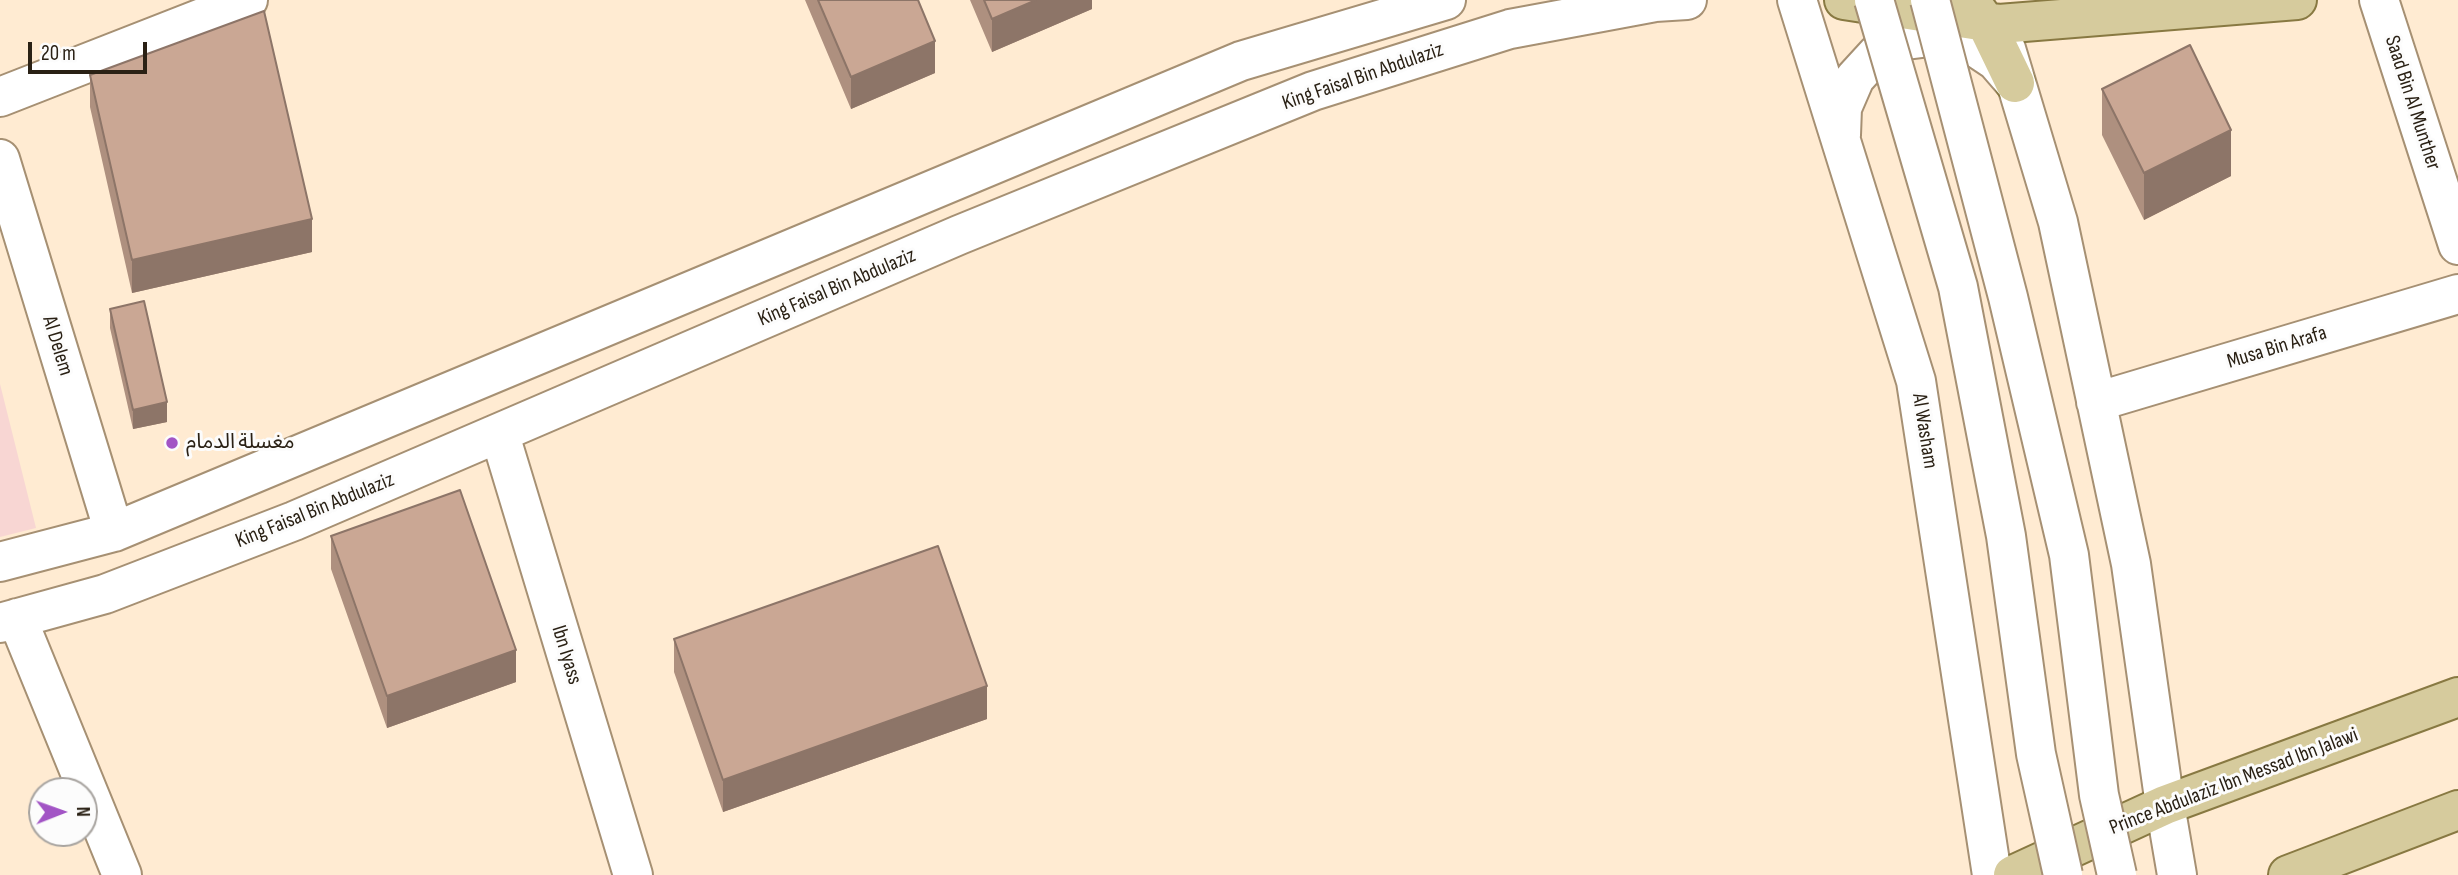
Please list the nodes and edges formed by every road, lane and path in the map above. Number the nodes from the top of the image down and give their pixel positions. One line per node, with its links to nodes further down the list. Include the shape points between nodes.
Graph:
1 (248, 0): 12 (street)
2 (1446, 0): 19 (street, via 1241,61)
3 (1687, 0): 18 (street, King Faisal Bin Abdulaziz, via 1510,29 1313,91 960,235)
4 (1797, 0): 13 (street, Al Washam)
5 (1844, 0): 10 (main road)
6 (1874, 0): 29 (street, bridge, via 1958,287 2006,536 2036,754)
7 (1930, 0): 30 (street, bridge, via 2008,297 2069,555 2099,795)
8 (2297, 0): 10 (main road)
9 (2379, 0): 15 (street, Saad Bin Al Munther)
10 (1987, 12): 11 (main road)
11 (2015, 83): 13 (street, via 1996,61 1969,43 1938,36 1906,40 1877,54 1855,78 1842,108); 17 (street, via 2058,222)
12 (0, 97)
13 (1841, 141): 27 (street, Al Washam, via 1916,381)
14 (0, 159): 19 (street, Al Delem)
15 (2458, 245)
16 (2458, 294): 17 (street, Musa Bin Arafa)
17 (2096, 402): 23 (street, via 2131,564)
18 (500, 435): 21 (street, King Faisal Bin Abdulaziz, via 105,594); 26 (street, Ibn Iyass)
19 (114, 532): 20 (street)
20 (0, 562)
21 (9, 621): 25 (street)
22 (2458, 697): 23 (main road, Prince Abdulaziz Ibn Messad Ibn Jalawi)
23 (2165, 805): 28 (main road, Prince Abdulaziz Ibn Messad Ibn Jalawi); 31 (street)
24 (2458, 810): 32 (main road)
25 (122, 875)
26 (633, 875)
27 (1992, 875)
28 (2013, 875)
29 (2063, 875)
30 (2117, 875)
31 (2177, 875)
32 (2288, 875)

